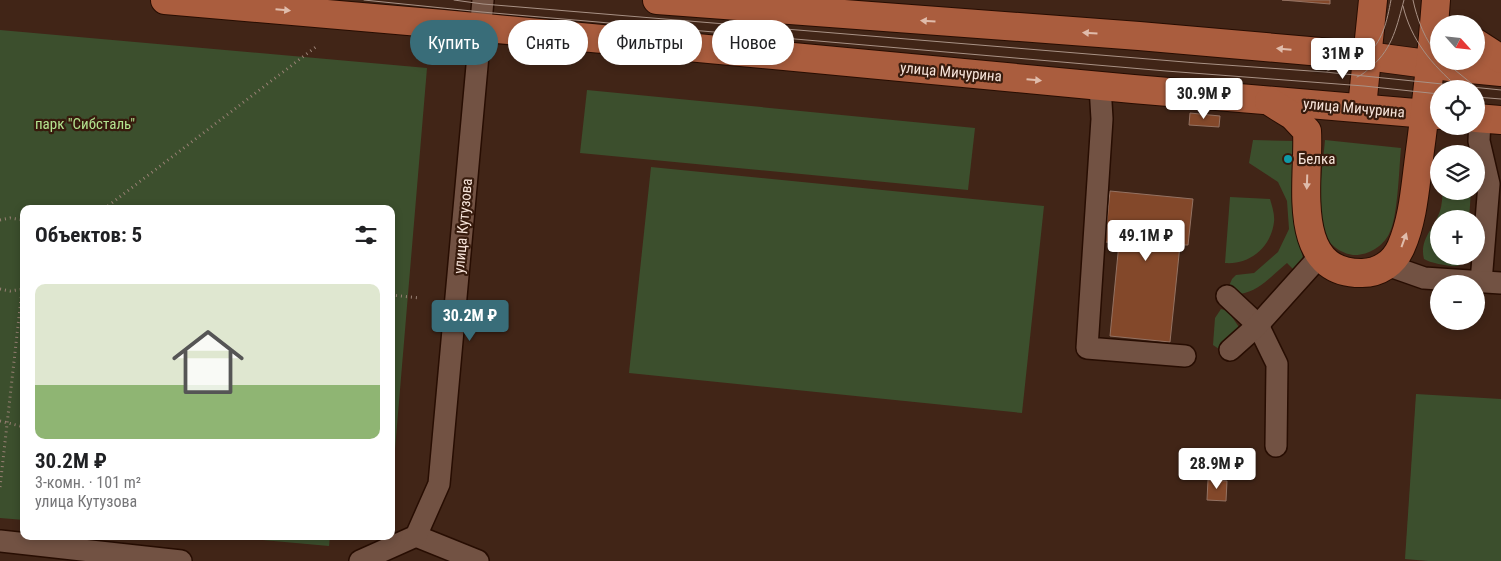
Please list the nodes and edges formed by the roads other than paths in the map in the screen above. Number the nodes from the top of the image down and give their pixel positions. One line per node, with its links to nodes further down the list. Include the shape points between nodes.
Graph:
1 (165, 0): 10 (main road, улица Мичурина, one-way to 10)
2 (483, 0): 9 (street, улица Кутузова)
3 (657, 0): 13 (main road, one-way to 3)
4 (1373, 0): 13 (main road)
5 (1436, 0): 7 (main road)
6 (1441, 0): 8 (main road)
7 (1435, 15)
8 (1448, 15)
9 (481, 20)
10 (410, 22)
11 (498, 30): 19 (main road, улица Мичурина, one-way to 19)
12 (1485, 48): 14 (main road)
13 (1367, 56): 16 (main road); 21 (main road)
14 (1501, 59)
15 (477, 65): 34 (street, улица Кутузова, via 439,484)
16 (1430, 65)
17 (1481, 70): 18 (main road)
18 (1501, 72)
19 (1100, 86): 20 (main road, улица Мичурина); 32 (street, via 1102,119 1087,348)
20 (1268, 101): 21 (main road, улица Мичурина); 26 (main road, one-way to 26, via 1293,116 1307,131 1306,214 1310,236)
21 (1362, 107): 22 (main road, улица Мичурина)
22 (1430, 114)
23 (1486, 119): 25 (street, via 1479,141)
24 (1430, 124): 27 (main road, one-way to 24, via 1400,250 1409,226)
25 (1495, 184): 28 (street)
26 (1320, 256): 27 (main road, via 1338,268 1359,273 1381,270); 30 (street)
27 (1387, 265): 28 (street, via 1424,278)
28 (1491, 282)
29 (1227, 296): 30 (street)
30 (1258, 325): 31 (street); 33 (street, via 1277,364)
31 (1230, 350)
32 (1185, 356)
33 (1276, 446)
34 (416, 536): 37 (street); 38 (street)
35 (0, 541): 36 (street)
36 (181, 561)
37 (360, 561)
38 (478, 561)

